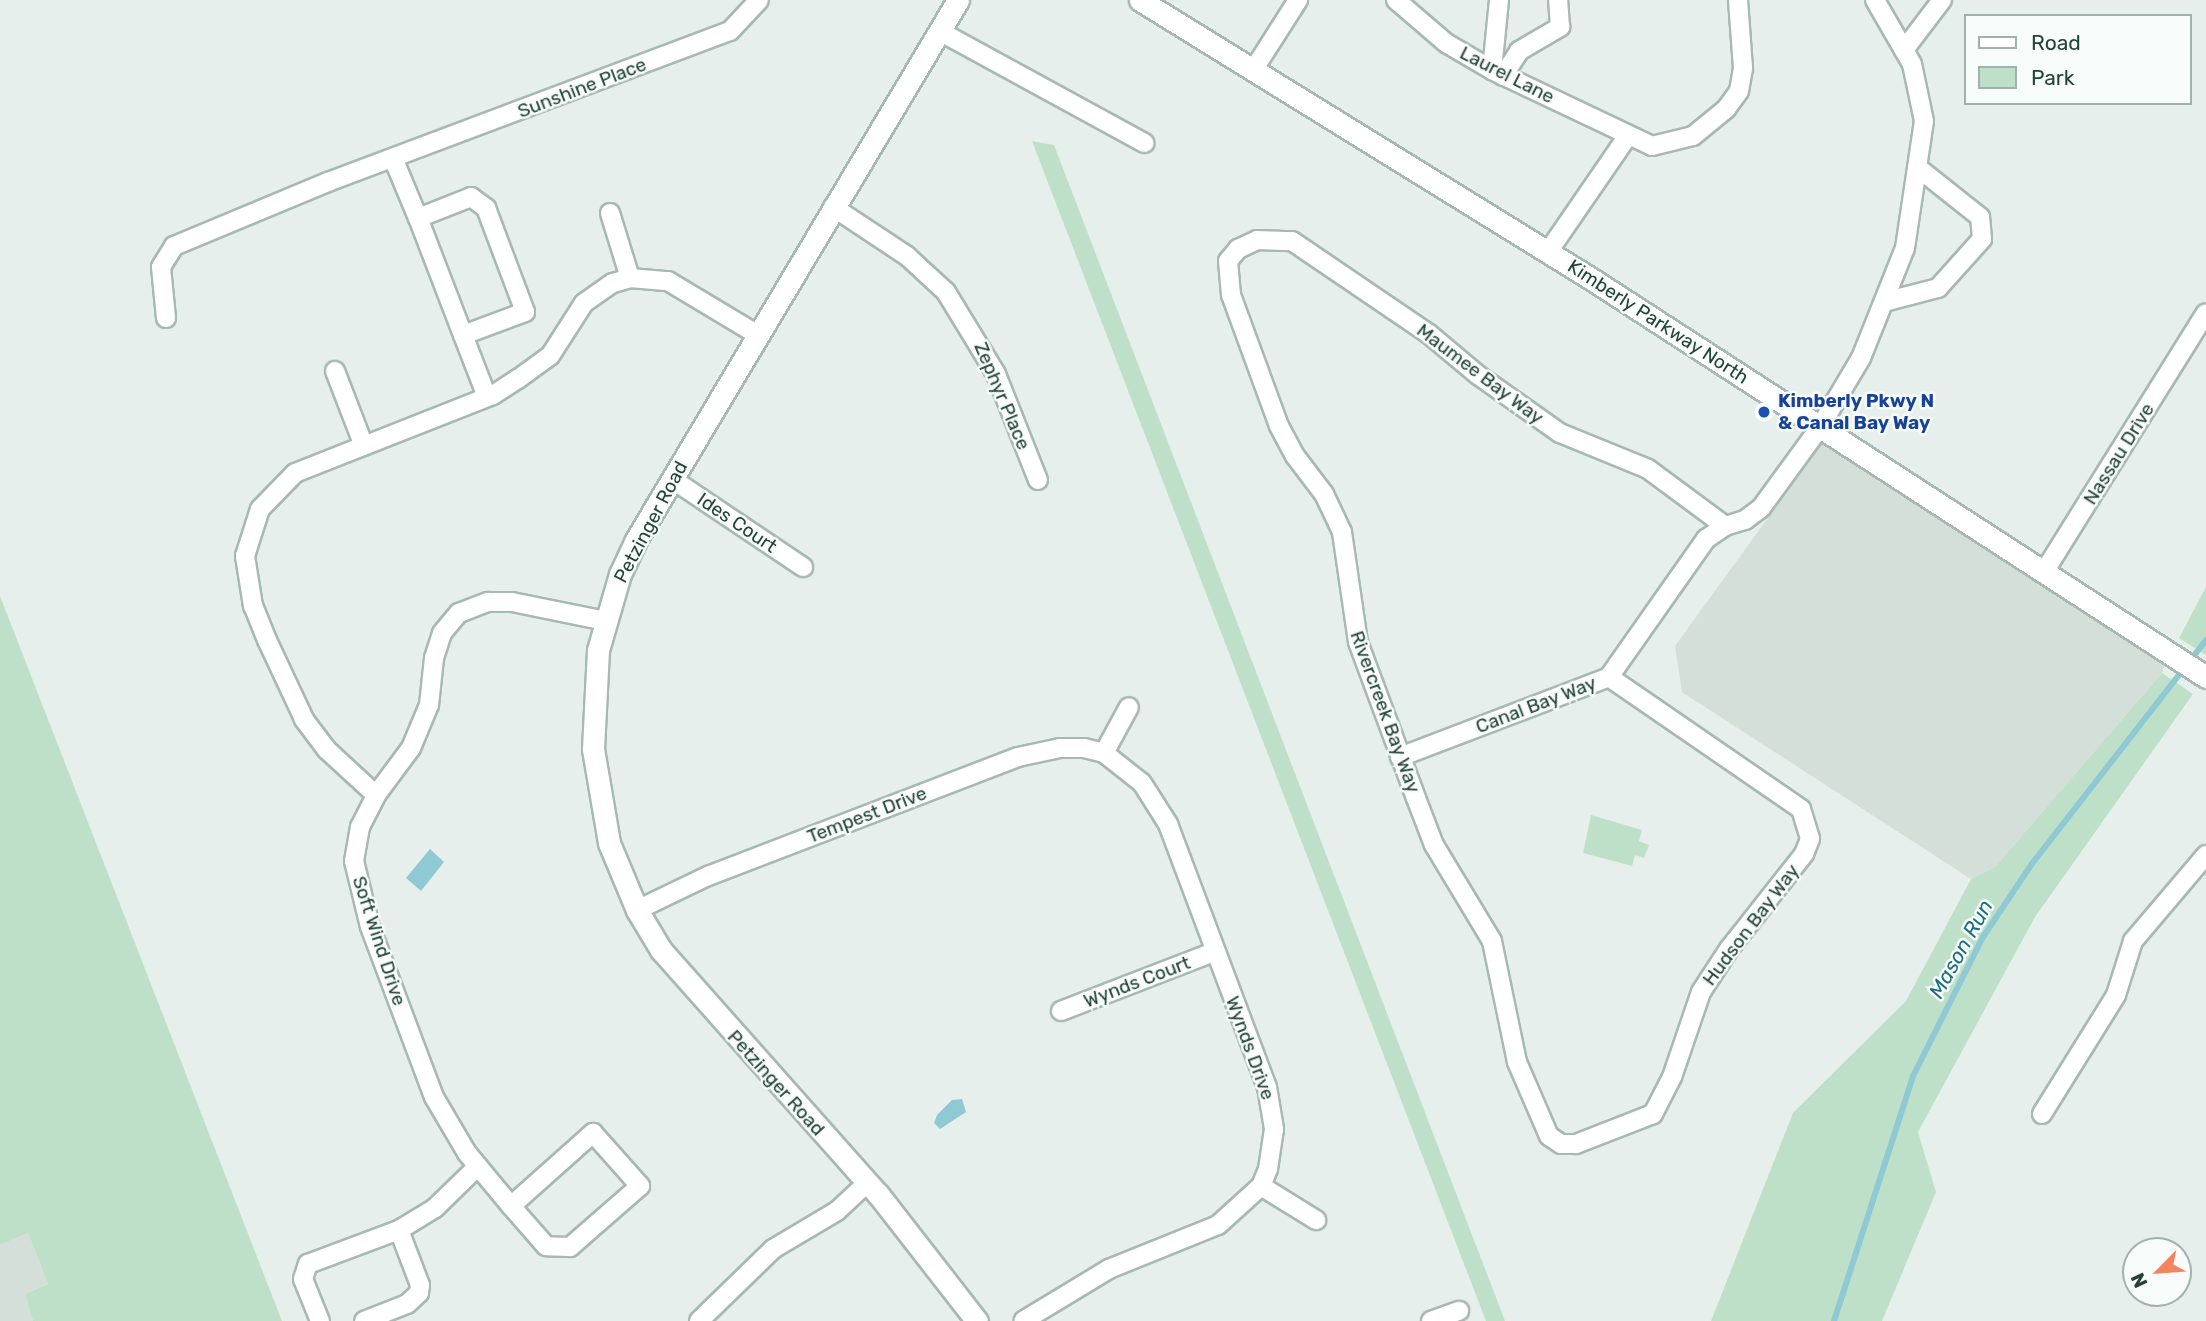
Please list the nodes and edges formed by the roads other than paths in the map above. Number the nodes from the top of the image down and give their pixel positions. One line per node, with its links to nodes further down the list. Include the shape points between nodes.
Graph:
1 (760, 0): 17 (street, Sunshine Place, via 730,31)
2 (958, 0): 11 (street, Petzinger Road)
3 (1140, 0): 13 (street, Kimberly Parkway North)
4 (1298, 0): 13 (street)
5 (1396, 0): 14 (street, Laurel Lane, via 1446,43)
6 (1499, 0): 14 (street)
7 (1558, 0): 14 (street, via 1560,27 1519,51)
8 (1738, 0): 15 (street, Laurel Lane, via 1743,68 1739,91 1726,109 1693,136 1653,146)
9 (1875, 0): 12 (street, Canal Bay Way)
10 (1942, 0): 12 (street)
11 (939, 31): 16 (street); 19 (street, Petzinger Road)
12 (1904, 50): 18 (street, Canal Bay Way, via 1912,64 1924,121)
13 (1254, 69): 23 (street, Kimberly Parkway North)
14 (1497, 73): 15 (street, Laurel Lane)
15 (1628, 137): 23 (street)
16 (1144, 143)
17 (393, 159): 21 (street); 27 (street, Sunshine Place, via 174,246 161,267)
18 (1917, 167): 25 (street, Canal Bay Way, via 1905,248); 25 (street, via 1980,218 1982,239 1938,288)
19 (833, 207): 30 (street, Petzinger Road); 36 (street, Zephyr Place, via 907,256 946,292 996,374)
20 (610, 213): 24 (street)
21 (418, 218): 29 (street); 29 (street, via 471,197 486,208 525,312)
22 (1238, 249): 37 (street, Maumee Bay Way, via 1269,238 1292,241 1429,334 1478,376 1560,433 1648,469); 45 (street, Rivercreek Bay Way, via 1228,261 1226,279 1231,295 1279,426 1294,456 1324,494 1342,532 1358,642)
23 (1548, 252): 33 (street, Kimberly Parkway North)
24 (630, 278): 30 (street, via 668,281); 32 (street, via 613,283 584,303 550,356)
25 (1888, 301): 33 (street, Canal Bay Way)
26 (2206, 313): 28 (street, Nassau Drive)
27 (166, 318)
28 (2200, 333): 39 (street, Nassau Drive)
29 (463, 335): 32 (street)
30 (758, 335): 35 (street, Petzinger Road)
31 (335, 371): 34 (street)
32 (486, 397): 34 (street)
33 (1820, 427): 37 (street, Canal Bay Way, via 1761,508 1745,520); 39 (street, Kimberly Parkway North)
34 (365, 446): 46 (street, via 295,473 281,484 260,509 245,556 253,606 298,709 327,750)
35 (672, 479): 38 (street, Ides Court); 40 (street, Petzinger Road, via 620,573)
36 (1038, 480)
37 (1724, 525): 41 (street, Canal Bay Way, via 1699,549)
38 (803, 567)
39 (2044, 572): 42 (street, Kimberly Parkway North)
40 (605, 621): 46 (street, Soft Wind Drive, via 512,601 488,602 459,613 442,633 429,705 411,748); 48 (street, Petzinger Road, via 594,681 595,773 609,843)
41 (1609, 677): 45 (street, Canal Bay Way); 52 (street, Hudson Bay Way, via 1801,809 1810,839 1804,854 1729,949 1702,992 1672,1077 1653,1114 1576,1144 1561,1144)
42 (2206, 677)
43 (1129, 707): 44 (street)
44 (1104, 753): 48 (street, Tempest Drive, via 1060,748 1018,757 708,876); 49 (street, Wynds Drive, via 1123,765 1156,802)
45 (1400, 757): 52 (street, Rivercreek Bay Way, via 1434,845 1492,941 1509,1034)
46 (376, 795): 53 (street, Soft Wind Drive, via 360,827 354,862 370,927 434,1097)
47 (2206, 855): 51 (street, via 2133,941 2116,995)
48 (637, 910): 54 (street, Petzinger Road, via 689,986)
49 (1214, 952): 50 (street, Wynds Court); 55 (street, Wynds Drive, via 1271,1107 1273,1149)
50 (1061, 1012)
51 (2042, 1114)
52 (1549, 1136)
53 (478, 1166): 56 (street, Soft Wind Drive); 58 (street, via 435,1208)
54 (867, 1183): 62 (street, via 837,1211 772,1249); 63 (street, Petzinger Road, via 922,1246)
55 (1261, 1186): 57 (street); 64 (street, Wynds Drive, via 1218,1225 1110,1269)
56 (511, 1206): 56 (street, Soft Wind Drive, via 546,1246 558,1250 570,1247 640,1186 593,1133)
57 (1315, 1220)
58 (399, 1230): 60 (street, via 308,1264 303,1279); 61 (street, via 421,1285 419,1293 407,1304)
59 (1459, 1311): 65 (street)
60 (320, 1321)
61 (364, 1321)
62 (699, 1321)
63 (976, 1321)
64 (1023, 1321)
65 (1431, 1321)

